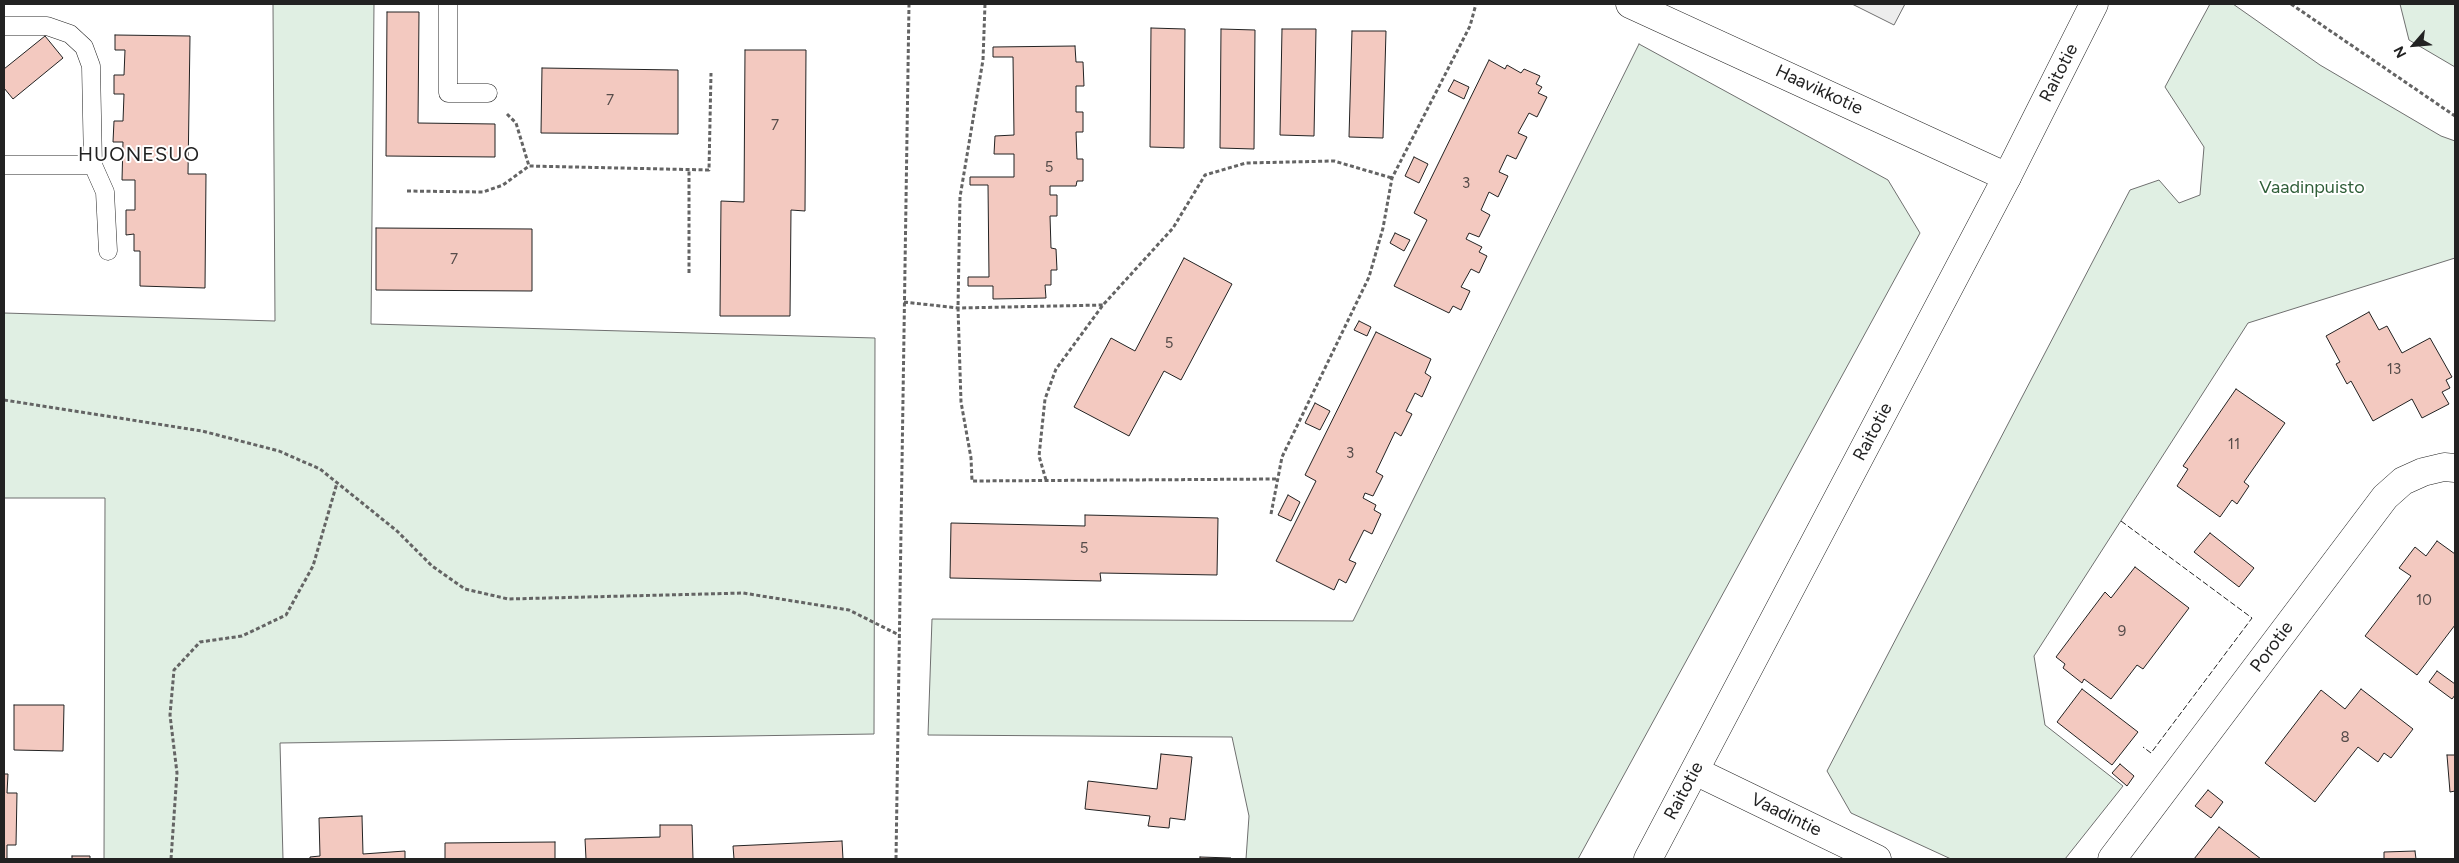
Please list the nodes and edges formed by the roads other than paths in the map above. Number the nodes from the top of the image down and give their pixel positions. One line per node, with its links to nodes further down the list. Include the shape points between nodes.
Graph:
1 (448, 4): 5 (lane, via 448,93)
2 (1630, 4): 8 (street, Haavikkotie)
3 (2094, 4): 8 (street, Raitotie)
4 (4, 26): 7 (lane, via 47,26 70,34 84,48 91,66)
5 (488, 93)
6 (4, 165): 7 (lane)
7 (93, 165): 9 (lane, via 105,192)
8 (2007, 177): 11 (street, Raitotie)
9 (108, 251)
10 (2455, 468): 14 (street, Porotie, via 2423,472 2403,482 2385,497)
11 (1695, 771): 12 (street, Raitotie); 13 (street, Vaadintie)
12 (1648, 859)
13 (1878, 859)
14 (2112, 859)

